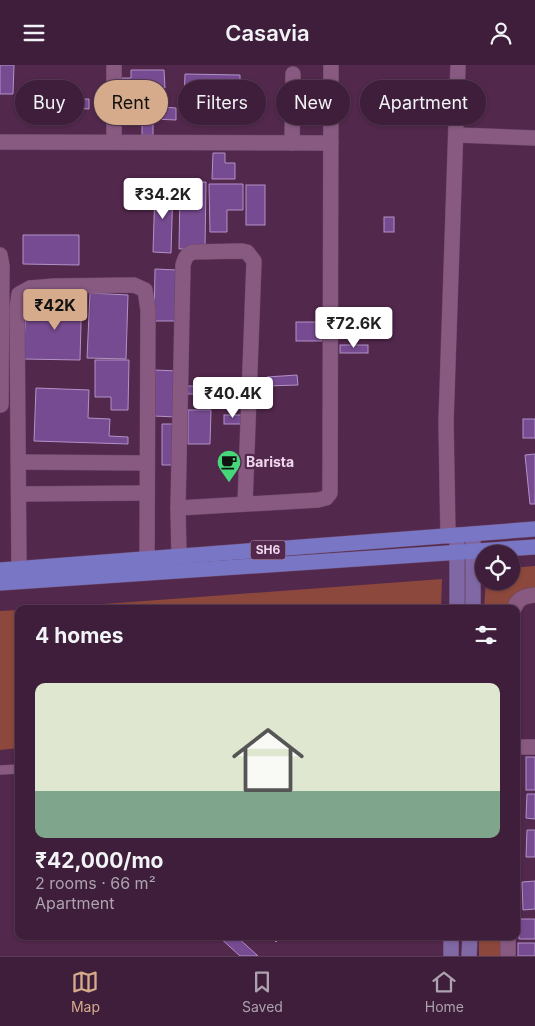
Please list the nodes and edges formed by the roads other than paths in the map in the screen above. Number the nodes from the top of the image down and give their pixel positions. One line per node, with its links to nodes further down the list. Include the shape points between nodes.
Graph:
1 (114, 65): 8 (street)
2 (331, 65): 10 (street)
3 (458, 65): 5 (street)
4 (293, 74): 9 (street)
5 (456, 135): 6 (street); 21 (street, via 446,423)
6 (535, 138)
7 (0, 142): 8 (street)
8 (114, 142): 9 (street)
9 (292, 143): 10 (street)
10 (331, 143): 17 (street, via 330,493 318,500)
11 (0, 255): 12 (street)
12 (1, 405)
13 (18, 462): 14 (street); 14 (street, via 19,294 30,288 46,286 134,285 146,290 148,310); 16 (street)
14 (147, 463): 15 (street)
15 (147, 493): 16 (street); 26 (street)
16 (19, 494): 27 (street)
17 (245, 504): 18 (street); 18 (street, via 254,261 242,251 193,252 184,259 183,265)
18 (178, 508): 25 (street)
19 (535, 529): 20 (main road, SH6)
20 (473, 534): 21 (main road, SH6); 23 (main road)
21 (453, 536): 24 (main road); 25 (main road, SH6)
22 (535, 547): 23 (main road, SH6)
23 (473, 552): 24 (main road, SH6); 32 (main road)
24 (458, 553): 29 (main road, SH6); 31 (main road)
25 (179, 556): 26 (main road, SH6)
26 (147, 559): 27 (main road, SH6)
27 (19, 568): 28 (main road, SH6)
28 (0, 570)
29 (0, 583)
30 (535, 595): 33 (street, via 520,598)
31 (457, 605)
32 (473, 605)
33 (515, 605)
34 (520, 747): 35 (street)
35 (535, 747)
36 (15, 769): 37 (lane)
37 (0, 770)
38 (452, 940): 41 (main road)
39 (470, 940): 42 (main road)
40 (508, 940): 43 (street)
41 (451, 956)
42 (469, 956)
43 (508, 956)

